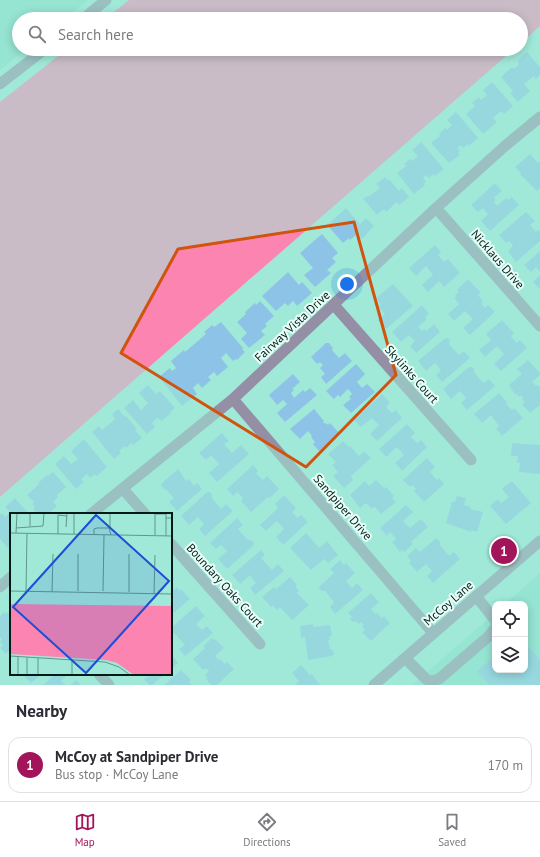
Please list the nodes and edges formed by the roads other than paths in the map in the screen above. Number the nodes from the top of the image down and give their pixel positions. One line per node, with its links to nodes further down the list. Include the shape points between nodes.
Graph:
1 (105, 0): 2 (street)
2 (90, 12)
3 (36, 56): 4 (street)
4 (0, 84)
5 (540, 117): 6 (street, Fairway Vista Drive)
6 (436, 208): 7 (street, Fairway Vista Drive); 8 (street, Nicklaus Drive)
7 (334, 305): 9 (street, Fairway Vista Drive); 10 (street, Skylinks Court)
8 (540, 326)
9 (233, 399): 11 (street, Fairway Vista Drive); 21 (street, Sandpiper Drive)
10 (471, 460)
11 (123, 489): 12 (street, Fairway Vista Drive); 13 (street)
12 (92, 513)
13 (144, 513)
14 (540, 541): 18 (street, McCoy Lane)
15 (172, 545): 22 (street, Boundary Oaks Court)
16 (10, 578): 17 (street)
17 (0, 587)
18 (476, 596): 19 (street); 21 (street, McCoy Lane)
19 (492, 616)
20 (492, 632): 25 (street)
21 (433, 633): 23 (street, McCoy Lane)
22 (260, 644)
23 (405, 658): 25 (street, via 426,679); 27 (street, McCoy Lane)
24 (100, 675): 26 (street)
25 (436, 683)
26 (109, 685)
27 (374, 685)

